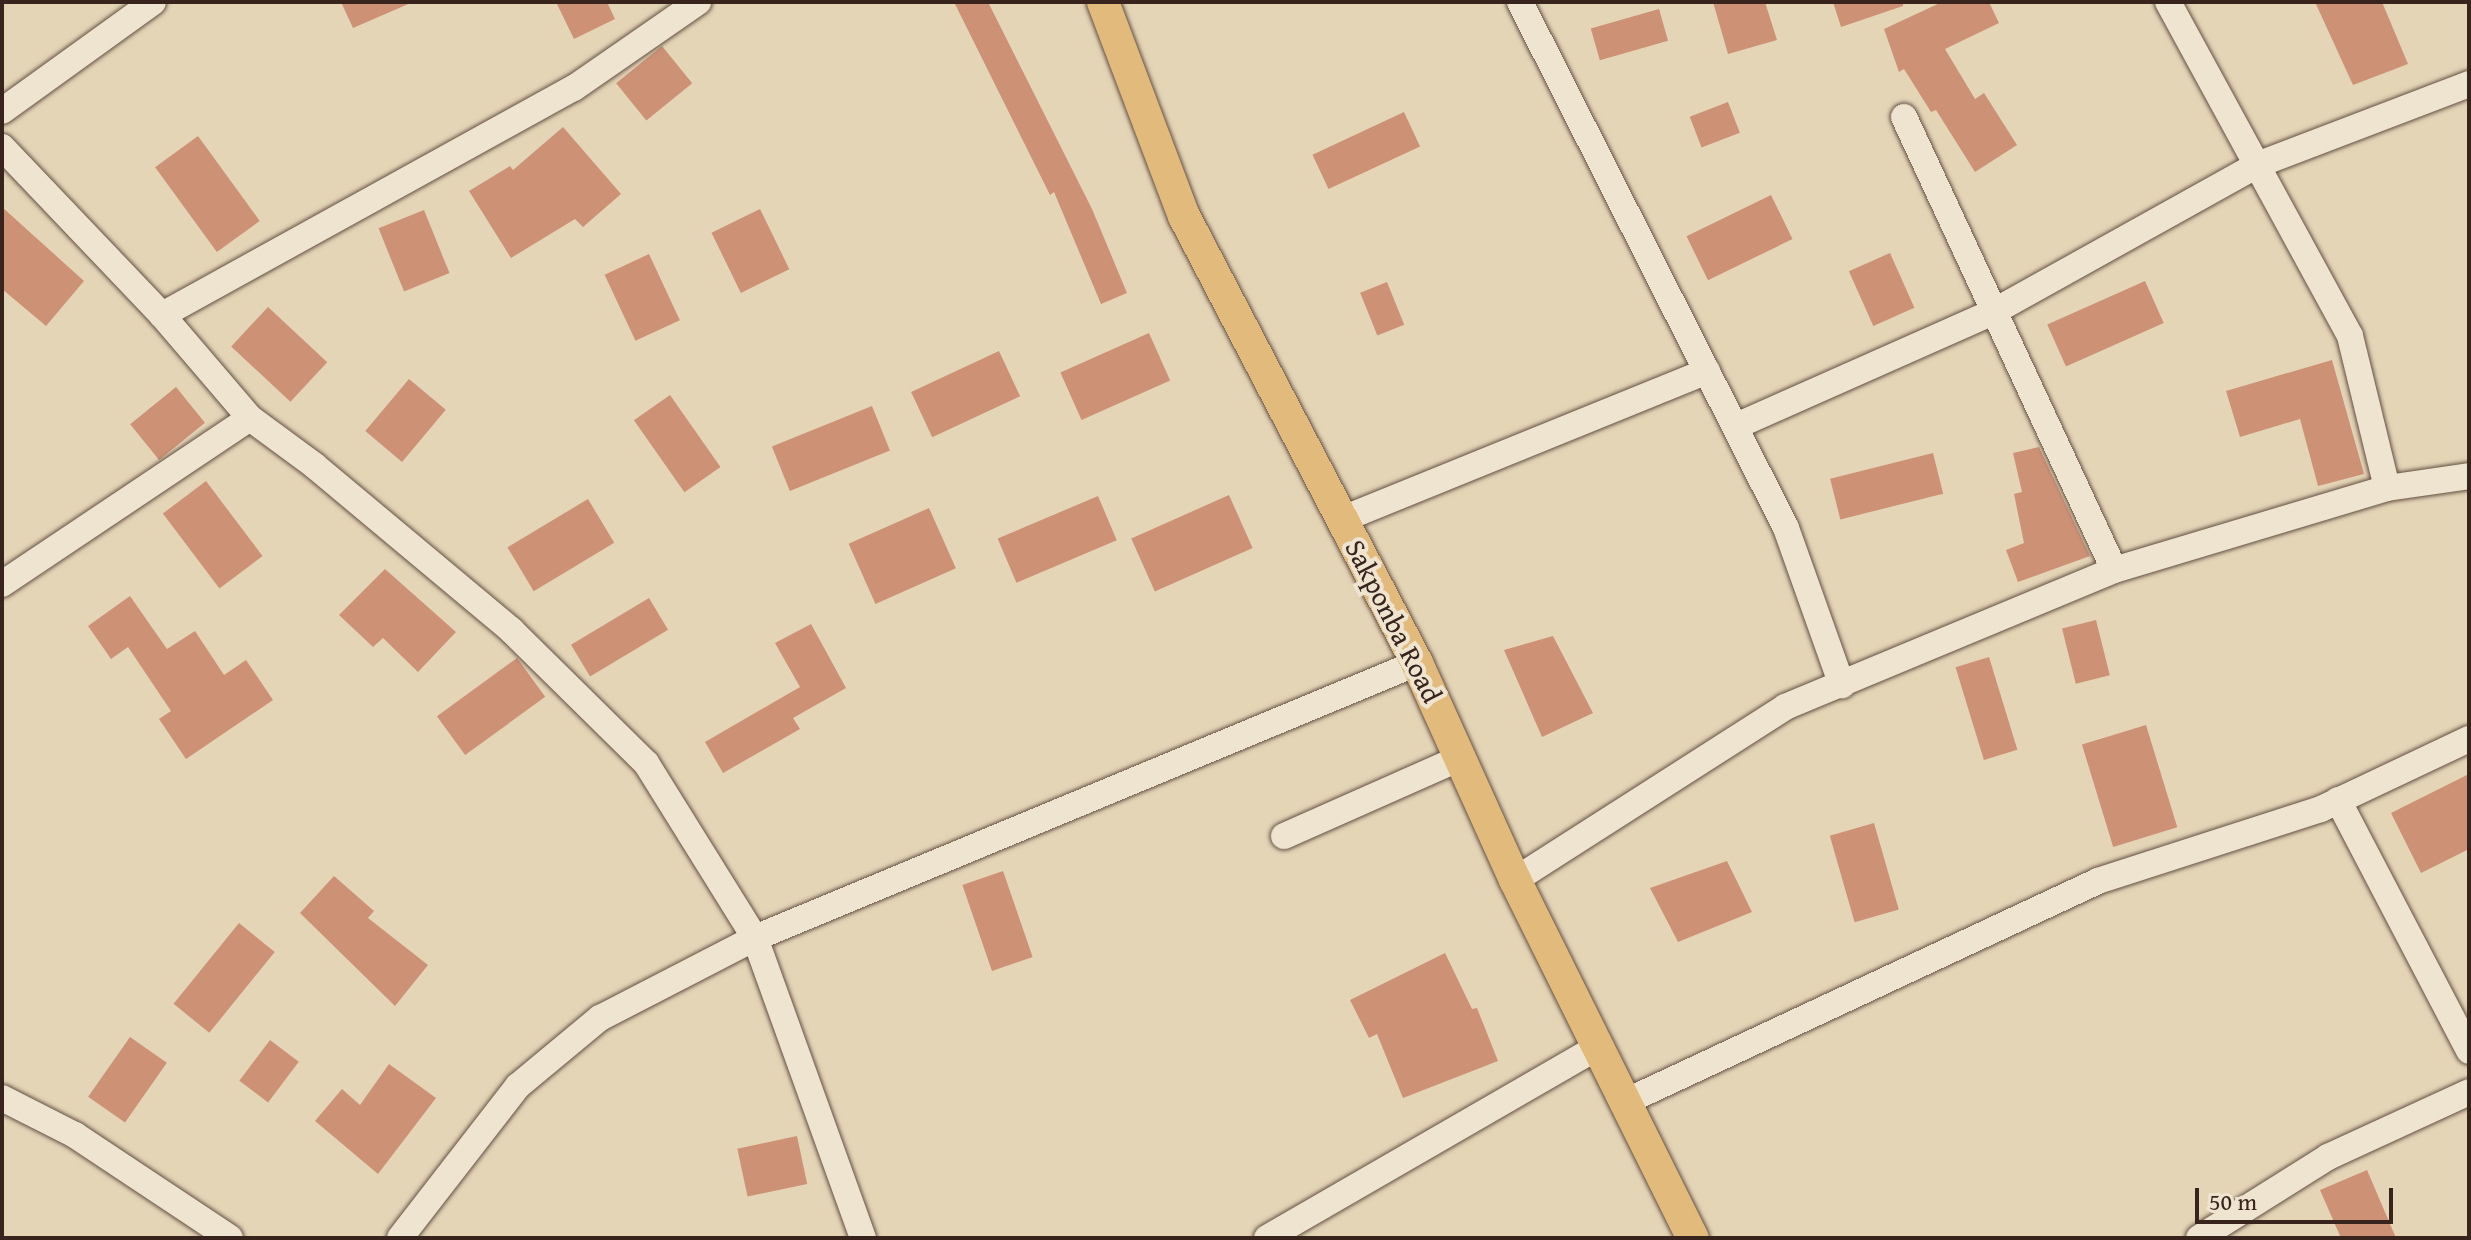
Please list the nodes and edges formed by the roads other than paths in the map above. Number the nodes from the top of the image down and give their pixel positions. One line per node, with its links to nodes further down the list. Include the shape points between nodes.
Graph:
1 (153, 2): 7 (street)
2 (698, 2): 12 (street, via 574,88)
3 (1103, 2): 18 (main road, Sakponba Road, via 1184,216)
4 (1520, 2): 13 (street)
5 (2168, 2): 10 (street)
6 (2469, 84): 10 (street)
7 (2, 111)
8 (1904, 117): 11 (street)
9 (2, 147): 12 (street)
10 (2257, 165): 11 (street); 17 (street, via 2350,336)
11 (1993, 312): 15 (street); 19 (street)
12 (162, 315): 14 (street)
13 (1707, 371): 15 (street); 18 (street)
14 (250, 418): 20 (street); 28 (street, via 511,630 646,763)
15 (1736, 426): 22 (street, via 1786,528)
16 (2469, 476): 17 (street)
17 (2387, 488): 19 (street)
18 (1343, 519): 21 (main road, Sakponba Road)
19 (2114, 570): 22 (street)
20 (2, 584)
21 (1417, 663): 24 (main road, Sakponba Road); 28 (street)
22 (1842, 685): 27 (street, via 1785,707)
23 (2469, 739): 25 (street)
24 (1460, 758): 26 (street); 27 (main road, Sakponba Road)
25 (2338, 800): 30 (street); 33 (street, via 2098,881)
26 (1284, 836)
27 (1515, 880): 29 (main road, Sakponba Road)
28 (755, 938): 36 (street, via 600,1018 518,1086); 37 (street)
29 (1598, 1047): 33 (main road, Sakponba Road); 34 (street)
30 (2469, 1051)
31 (2469, 1092): 39 (street, via 2328,1157)
32 (2, 1098): 35 (street, via 75,1135)
33 (1625, 1102): 38 (main road, Sakponba Road)
34 (1272, 1237)
35 (230, 1238)
36 (400, 1238)
37 (863, 1238)
38 (1693, 1238)
39 (2199, 1238)

